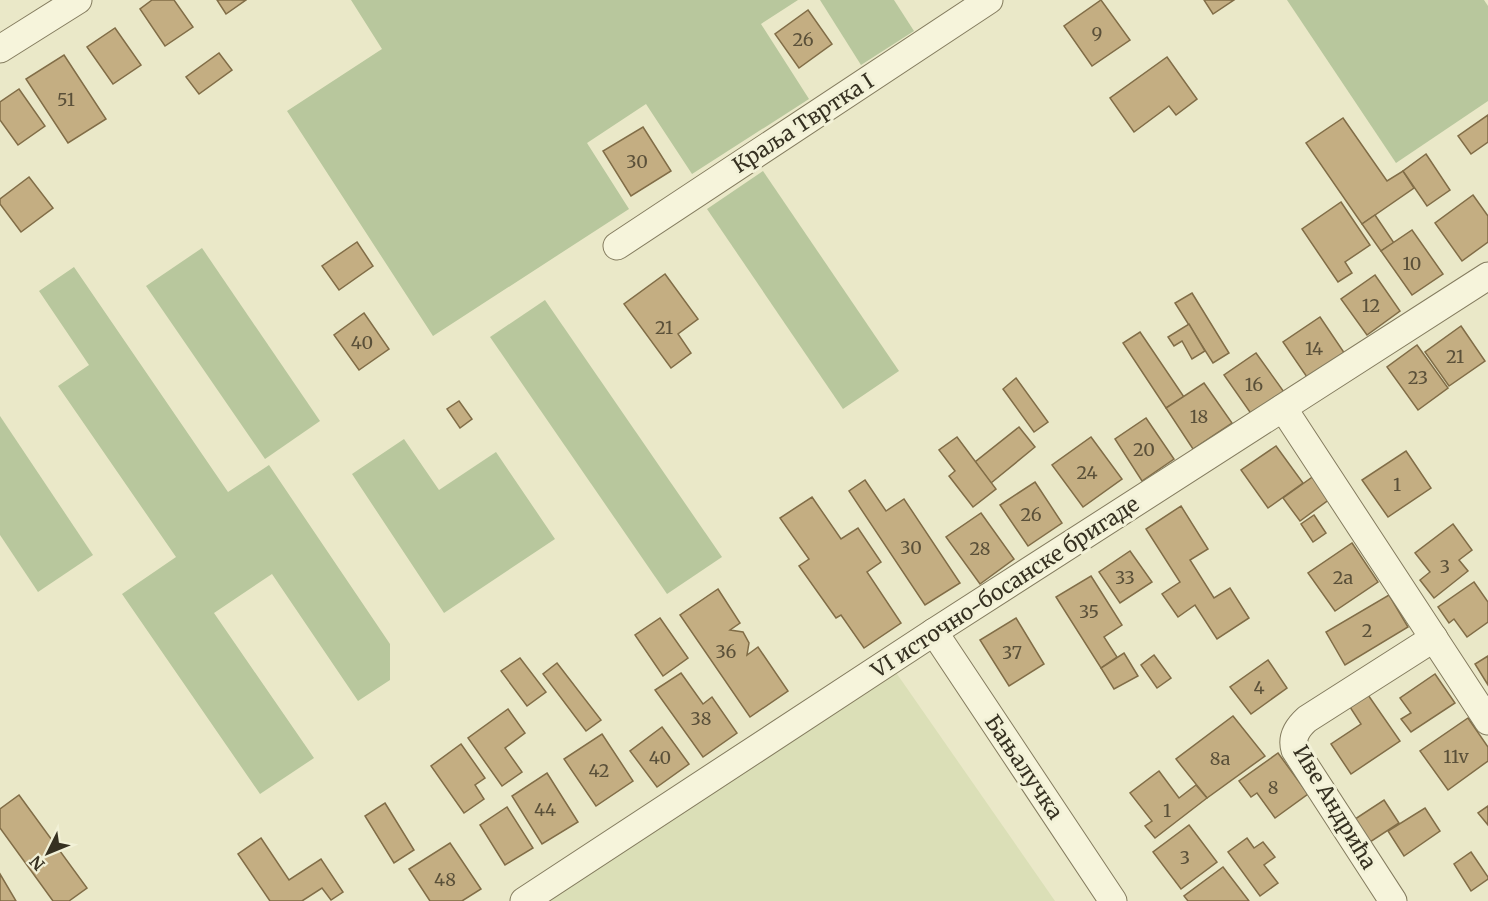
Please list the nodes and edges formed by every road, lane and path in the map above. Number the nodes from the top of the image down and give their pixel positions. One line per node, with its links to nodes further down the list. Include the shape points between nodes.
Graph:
1 (78, 0): 3 (street)
2 (989, 0): 4 (street, Краља Твртка I)
3 (0, 49)
4 (617, 246)
5 (1488, 276): 6 (street, VI источно-босанске бригаде)
6 (1283, 408): 7 (street, VI источно-босанске бригаде); 8 (street)
7 (934, 632): 10 (street, VI источно-босанске бригаде); 11 (street, Бањалучка)
8 (1434, 638): 9 (street); 12 (street, Иве Андрића, via 1307,719 1293,742)
9 (1488, 721)
10 (524, 901)
11 (1113, 901)
12 (1393, 901)

